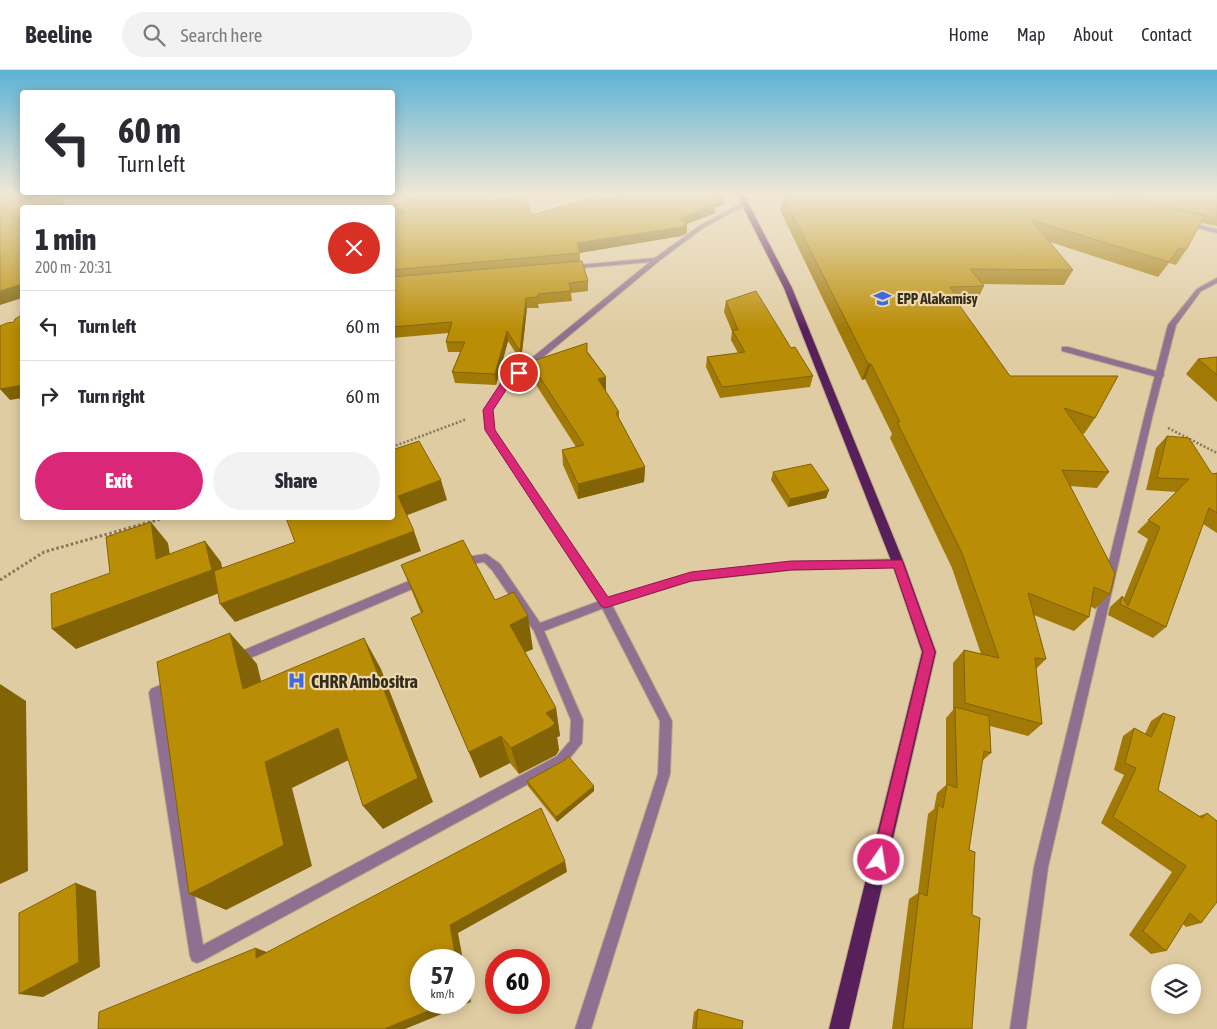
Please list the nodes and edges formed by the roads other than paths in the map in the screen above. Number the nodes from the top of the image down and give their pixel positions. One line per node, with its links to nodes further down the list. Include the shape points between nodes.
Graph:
1 (684, 240): 3 (street)
2 (763, 240): 8 (main road, via 788,288)
3 (656, 260): 4 (street); 9 (street, via 504,385 488,410 490,430)
4 (561, 268)
5 (1217, 280): 7 (street, via 1199,290 1172,325)
6 (1065, 349): 7 (street)
7 (1160, 375): 13 (street, via 1041,867)
8 (898, 563): 9 (street, via 791,566 691,577); 12 (main road, via 929,652)
9 (605, 603): 10 (street); 11 (street, via 666,721 664,774)
10 (538, 629): 10 (street, via 496,567 486,558 470,560 155,693 197,956 561,760 576,743 576,720)
11 (583, 1029)
12 (839, 1029)
13 (1018, 1029)

